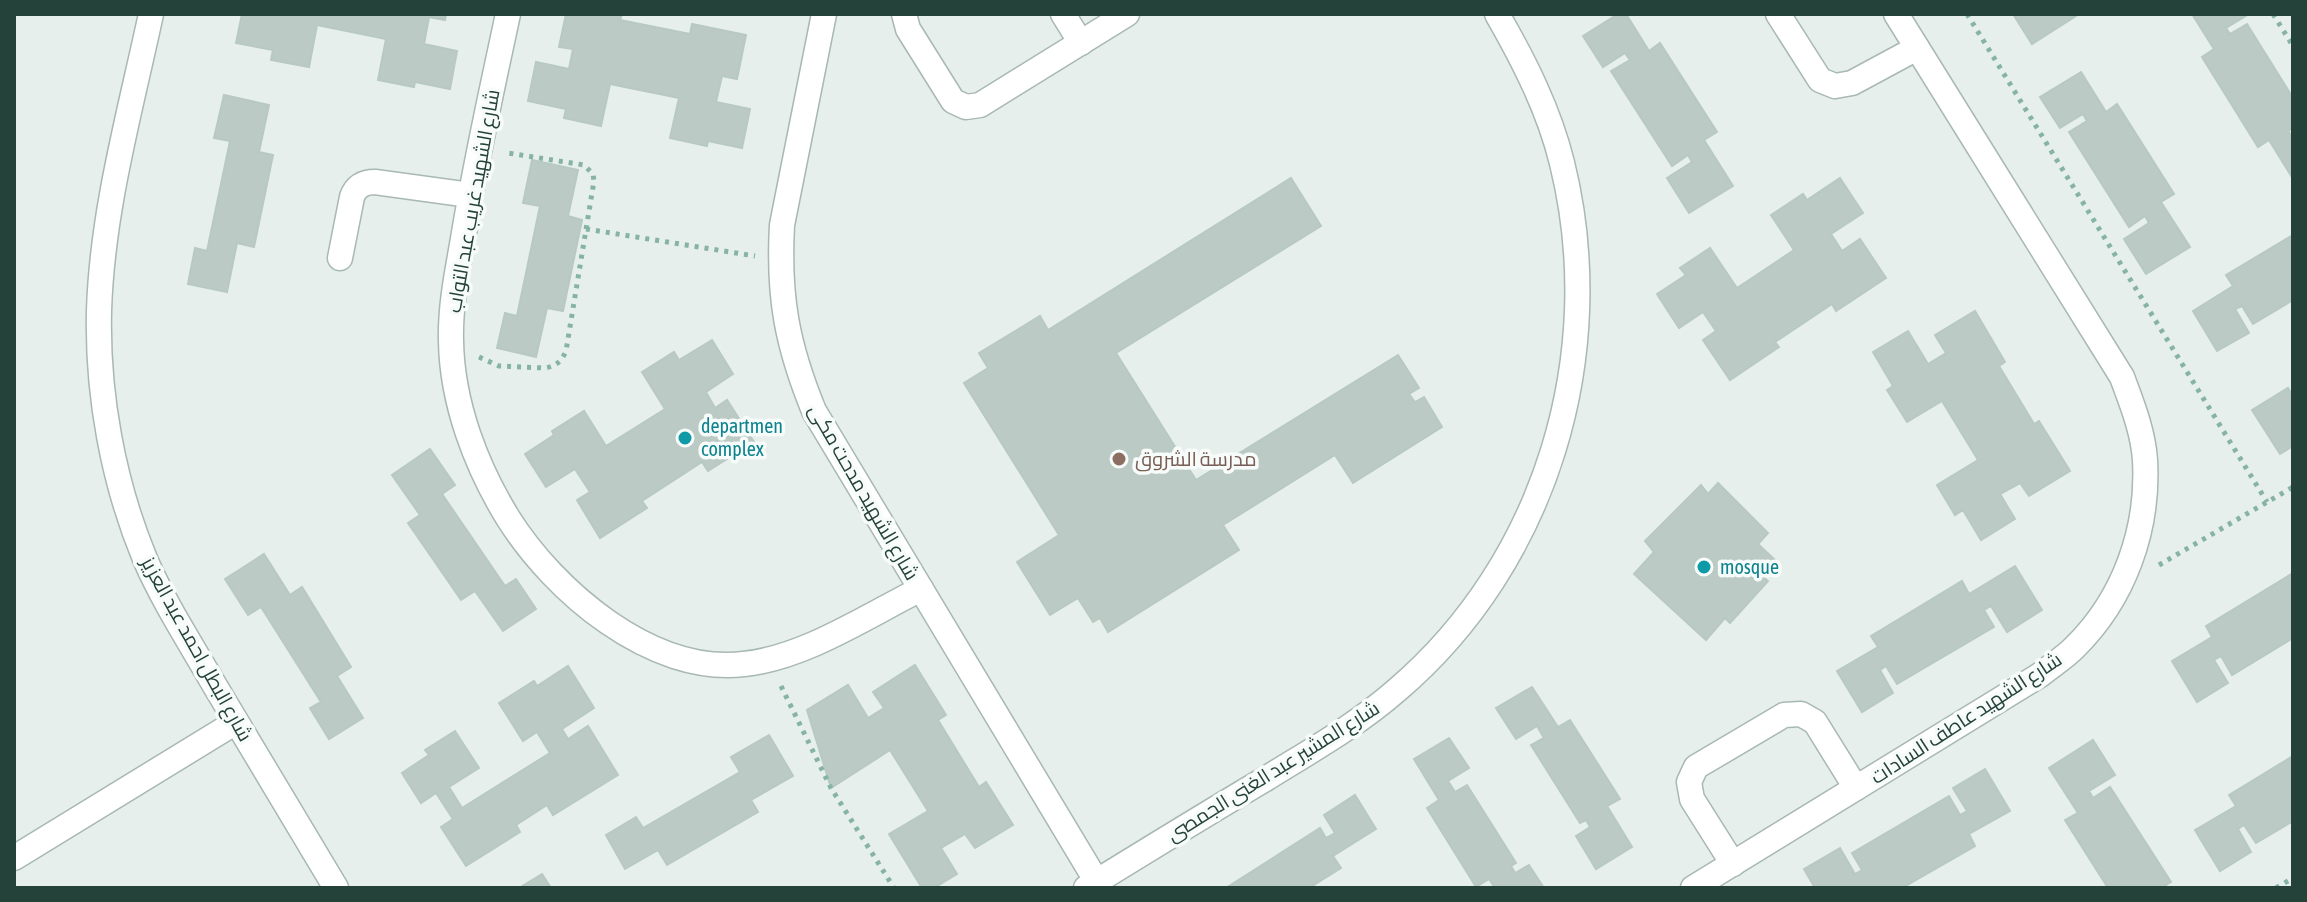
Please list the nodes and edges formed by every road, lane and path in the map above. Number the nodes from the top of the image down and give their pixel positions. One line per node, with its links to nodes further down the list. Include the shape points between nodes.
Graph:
1 (151, 14): 26 (street, شارع البطل احمد عبد العزيز, via 104,248 101,375 113,453 145,559)
2 (508, 14): 15 (street, شارع الشهيد غريب عبد التواب)
3 (824, 14): 19 (street, شارع الشهيد مدحت مكى, via 782,225)
4 (904, 14): 12 (street, via 953,101 966,107 980,105)
5 (1063, 14): 12 (street)
6 (1127, 14): 12 (street)
7 (1497, 14): 31 (street, شارع المشير عبد الغنى الجمصى, via 1544,107 1561,162 1578,277 1569,393 1534,504 1477,604 1398,690 1352,726)
8 (1778, 14): 14 (street, via 1820,80 1835,86 1852,83)
9 (1896, 14): 14 (street, شارع الشهيد عاطف السادات)
10 (1967, 14): 22 (path)
11 (2273, 14): 13 (path)
12 (1081, 43)
13 (2293, 46)
14 (1917, 48): 23 (street, شارع الشهيد عاطف السادات, via 2122,377 2145,458 2145,500)
15 (480, 149): 16 (street, شارع الشهيد غريب عبد التواب); 17 (path, via 590,169 594,181)
16 (470, 195): 18 (street, via 363,183 352,197); 20 (street, شارع الشهيد غريب عبد التواب)
17 (586, 229): 19 (path); 20 (path, via 566,351 558,363 545,368 499,366)
18 (340, 258)
19 (780, 260): 24 (street, شارع الشهيد مدحت مكى, via 788,337 814,411)
20 (451, 340): 25 (street, شارع الشهيد غريب عبد التواب, via 454,377 475,452 508,518 554,575 610,623 673,657 706,664)
21 (2293, 487): 22 (path)
22 (2267, 502): 23 (path)
23 (2121, 586): 27 (street, شارع الشهيد عاطف السادات, via 2073,649 2040,675)
24 (921, 589): 25 (street, شارع الشهيد غريب عبد التواب, via 798,651); 31 (street, شارع الشهيد مدحت مكى)
25 (768, 660): 33 (path, via 831,788)
26 (236, 722): 28 (street); 32 (street, شارع البطل احمد عبد العزيز)
27 (1856, 788): 29 (street, شارع الشهيد عاطف السادات); 29 (street, via 1815,722 1801,714 1784,715 1696,767 1689,782 1692,799)
28 (14, 858)
29 (1733, 864): 34 (street, شارع الشهيد عاطف السادات)
30 (2293, 878): 35 (path)
31 (1091, 885)
32 (336, 888)
33 (894, 888)
34 (1693, 888)
35 (2276, 888)

